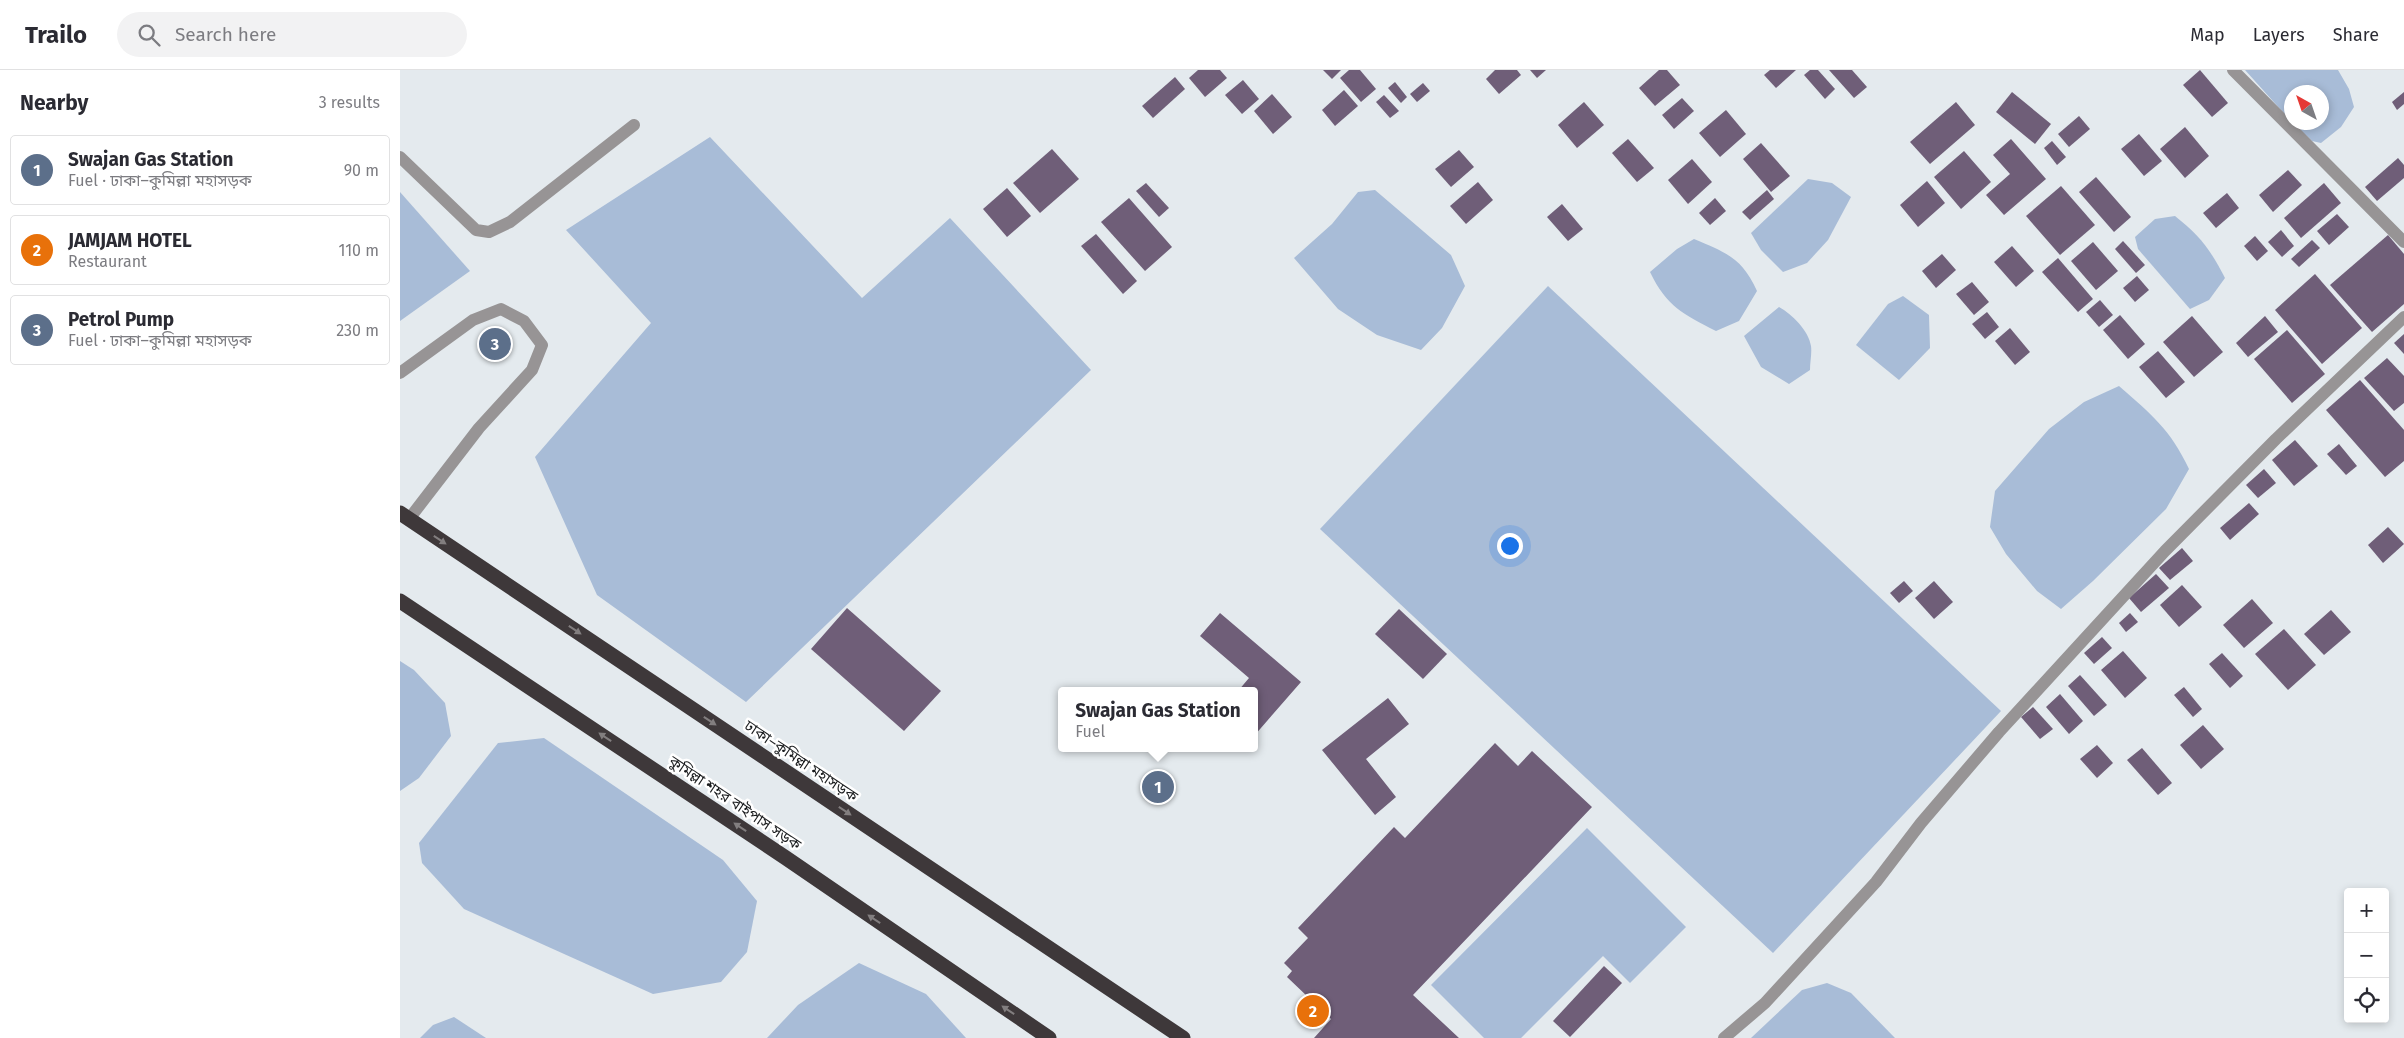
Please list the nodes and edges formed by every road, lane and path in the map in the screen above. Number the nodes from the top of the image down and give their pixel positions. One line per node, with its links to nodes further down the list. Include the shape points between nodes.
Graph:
1 (2233, 70): 4 (street)
2 (634, 125): 3 (street, via 510,222 489,232 476,230)
3 (400, 158)
4 (2404, 242)
5 (2404, 318): 11 (street, via 2276,439 2165,551 1999,732 1921,823 1876,882 1765,1003)
6 (400, 372): 7 (street, via 473,320 501,309 524,322 542,345 532,370)
7 (405, 516): 10 (highway, ঢাকা–কুমিল্লা মহাসড়ক, one-way to 10)
8 (400, 601): 9 (highway, কুমিল্লা শহর বাইপাস সড়ক, one-way to 8)
9 (1049, 1038)
10 (1183, 1038)
11 (1724, 1038)

